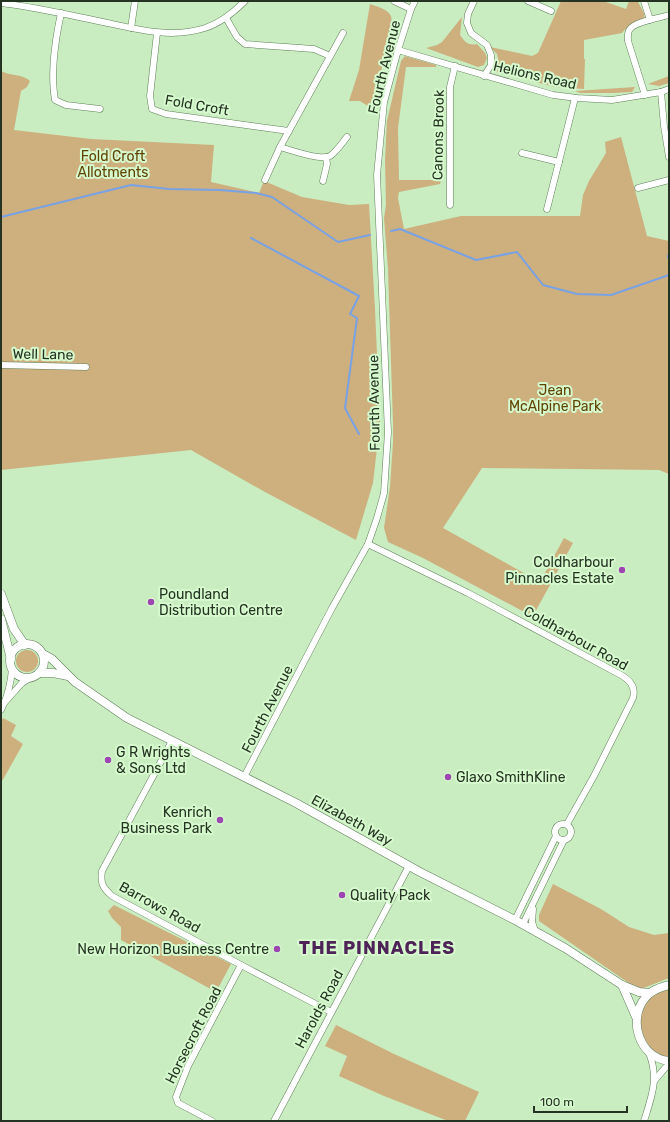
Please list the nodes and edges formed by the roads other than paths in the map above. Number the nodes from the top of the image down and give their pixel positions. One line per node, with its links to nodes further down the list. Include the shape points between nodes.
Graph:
1 (135, 1): 15 (street)
2 (245, 1): 13 (street)
3 (394, 1): 9 (street)
4 (415, 1): 9 (street, Fourth Avenue)
5 (474, 1): 21 (street, via 467,24 492,55 491,65)
6 (528, 1): 10 (street)
7 (644, 1): 14 (street)
8 (1, 3): 11 (street)
9 (411, 9): 18 (street, Fourth Avenue)
10 (552, 11)
11 (61, 14): 15 (street); 26 (street, via 55,46 52,87 54,100 66,106)
12 (669, 15): 14 (street)
13 (226, 18): 17 (street, via 204,28 178,33); 19 (street, via 237,37 245,44 314,49)
14 (650, 20): 24 (street, via 637,24 628,34)
15 (130, 28): 17 (street)
16 (343, 32): 19 (street)
17 (157, 33): 27 (street, Fold Croft, via 150,96 152,109 166,114)
18 (398, 50): 20 (street, Helions Road); 42 (street, Fourth Avenue, via 384,102 377,175 388,432 387,461 384,492)
19 (330, 56): 27 (street)
20 (454, 66): 21 (street, Helions Road); 38 (street, Canons Brook, via 450,87)
21 (484, 76): 25 (street, Helions Road, via 553,95)
22 (669, 89): 23 (street, Helions Road)
23 (661, 92): 24 (street, Helions Road); 32 (street)
24 (645, 95): 25 (street, Helions Road, via 612,100)
25 (575, 98): 33 (street)
26 (100, 109)
27 (289, 131): 29 (street)
28 (346, 137): 31 (street, via 330,156)
29 (280, 147): 31 (street, via 311,156); 34 (street)
30 (522, 153): 33 (street)
31 (326, 157): 36 (street)
32 (669, 157)
33 (559, 162): 39 (street)
34 (265, 180)
35 (669, 180): 37 (street)
36 (323, 181)
37 (638, 188)
38 (450, 205)
39 (547, 209)
40 (1, 365): 41 (street, Well Lane)
41 (86, 366)
42 (368, 544): 55 (street, Fourth Avenue); 56 (street, Coldharbour Road, via 468,593 621,675 632,684 633,698)
43 (1, 594): 45 (main road, via 14,629)
44 (1, 619): 47 (main road)
45 (25, 645): 46 (main road, via 36,647); 47 (main road, via 15,650)
46 (43, 654): 49 (main road, via 44,664); 50 (main road, Elizabeth Way, via 52,659)
47 (11, 659): 48 (main road)
48 (12, 669): 51 (main road, via 20,676); 52 (street)
49 (39, 673): 50 (main road, Elizabeth Way); 51 (main road)
50 (69, 677): 54 (main road, Elizabeth Way, via 126,718)
51 (30, 678): 52 (street)
52 (5, 702): 53 (street)
53 (1, 710)
54 (172, 741): 55 (main road, Elizabeth Way); 64 (street, Barrows Road, via 102,871 100,880 112,896)
55 (244, 777): 59 (main road, Elizabeth Way)
56 (567, 824): 57 (street, Coldharbour Road, via 557,826); 58 (street, Coldharbour Road, via 572,833)
57 (556, 836): 58 (street); 61 (street, Coldharbour Road)
58 (564, 840): 60 (street, Coldharbour Road)
59 (409, 866): 61 (main road, Elizabeth Way); 68 (street, Harolds Road)
60 (535, 899): 62 (street, Coldharbour Road); 63 (street, Coldharbour Road, via 532,922)
61 (515, 920): 62 (main road, Elizabeth Way)
62 (523, 924): 63 (main road, Elizabeth Way)
63 (535, 931): 65 (main road, Elizabeth Way)
64 (241, 965): 68 (street, Barrows Road); 74 (street, Horsecroft Road, via 188,1066 176,1097 178,1103)
65 (622, 985): 67 (main road, Elizabeth Way, via 639,992); 69 (main road)
66 (669, 985): 67 (main road)
67 (650, 993): 69 (main road, via 639,1007)
68 (331, 1012): 75 (street, Harolds Road)
69 (636, 1017): 70 (main road, via 641,1042)
70 (649, 1053): 71 (main road, via 656,1058); 73 (street)
71 (669, 1061)
72 (669, 1065): 73 (street)
73 (655, 1080): 76 (street)
74 (212, 1121)
75 (274, 1121)
76 (644, 1121)

